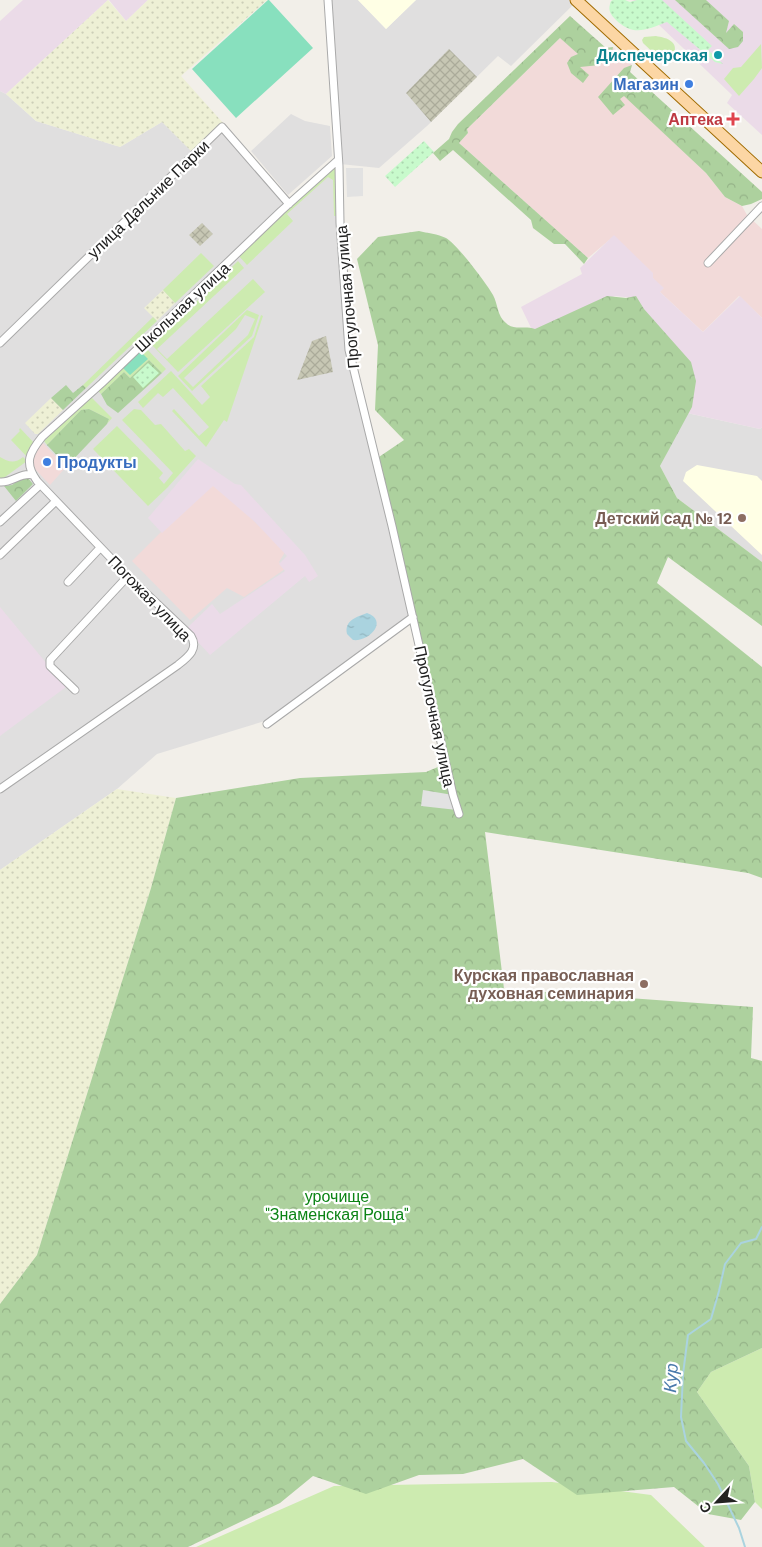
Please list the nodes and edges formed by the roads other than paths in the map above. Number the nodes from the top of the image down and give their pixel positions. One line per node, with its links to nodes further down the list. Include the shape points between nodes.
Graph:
1 (328, 0): 3 (street, Прогулочная улица)
2 (576, 0): 4 (main road)
3 (338, 160): 5 (street, Школьная улица); 19 (street, Прогулочная улица, via 349,350)
4 (762, 172)
5 (289, 204): 8 (street, улица Дальние Парки, via 222,127); 9 (street, Школьная улица, via 42,437)
6 (762, 206): 7 (street)
7 (708, 263)
8 (0, 343)
9 (30, 457): 10 (street, Погожая улица)
10 (33, 475): 11 (street); 12 (street, Погожая улица)
11 (0, 482)
12 (40, 485): 13 (street, Погожая улица); 14 (street)
13 (56, 502): 15 (street, Погожая улица); 16 (street)
14 (0, 522)
15 (100, 548): 17 (street, Погожая улица); 18 (street)
16 (0, 555)
17 (128, 576): 20 (street, via 50,660 50,666); 22 (street, Погожая улица, via 191,636 194,641 192,652)
18 (68, 582)
19 (413, 617): 21 (street, Прогулочная улица); 23 (street, Прогулочная улица)
20 (75, 690)
21 (267, 724)
22 (0, 789)
23 (459, 814)

